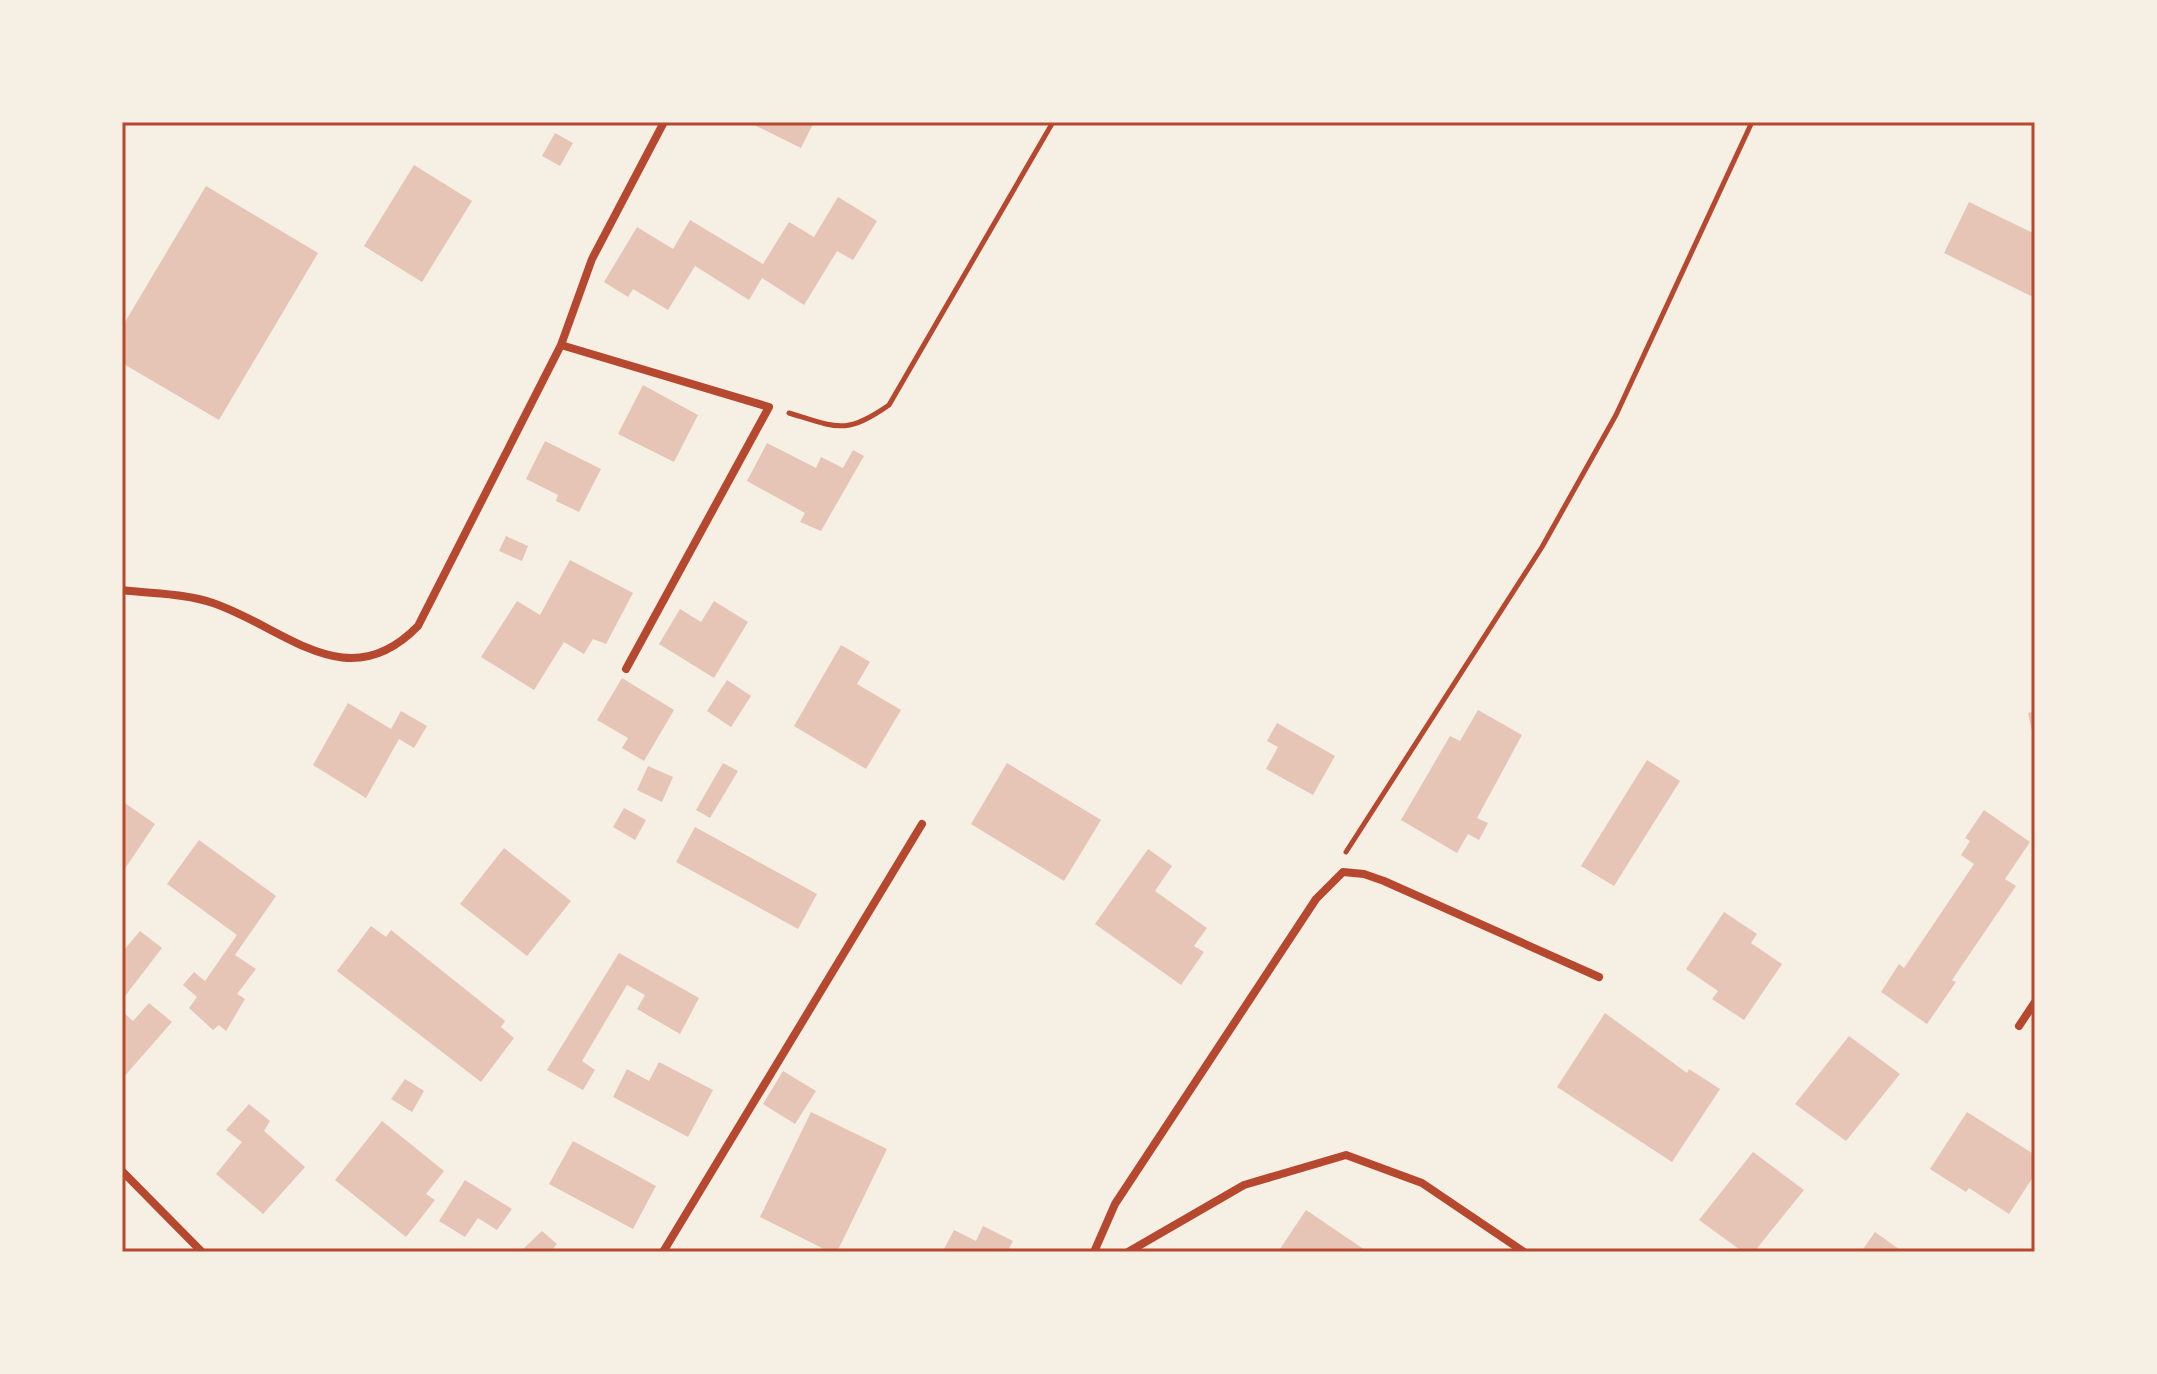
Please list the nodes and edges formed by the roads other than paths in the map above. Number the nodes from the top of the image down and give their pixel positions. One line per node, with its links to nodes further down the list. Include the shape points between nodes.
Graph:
1 (664, 122): 2 (street, via 592,259)
2 (561, 345): 3 (street, via 418,626 387,652 354,659 317,653 209,601); 4 (street, via 769,407)
3 (122, 590)
4 (626, 669)
5 (922, 824): 11 (street)
6 (1599, 977): 12 (street, via 1384,881 1343,872 1316,899 1115,1204)
7 (2035, 1002): 8 (street)
8 (2019, 1026)
9 (122, 1171): 10 (street)
10 (202, 1252)
11 (663, 1252)
12 (1094, 1252)
13 (1128, 1252): 14 (street, via 1244,1185 1346,1155 1422,1183)
14 (1524, 1252)

